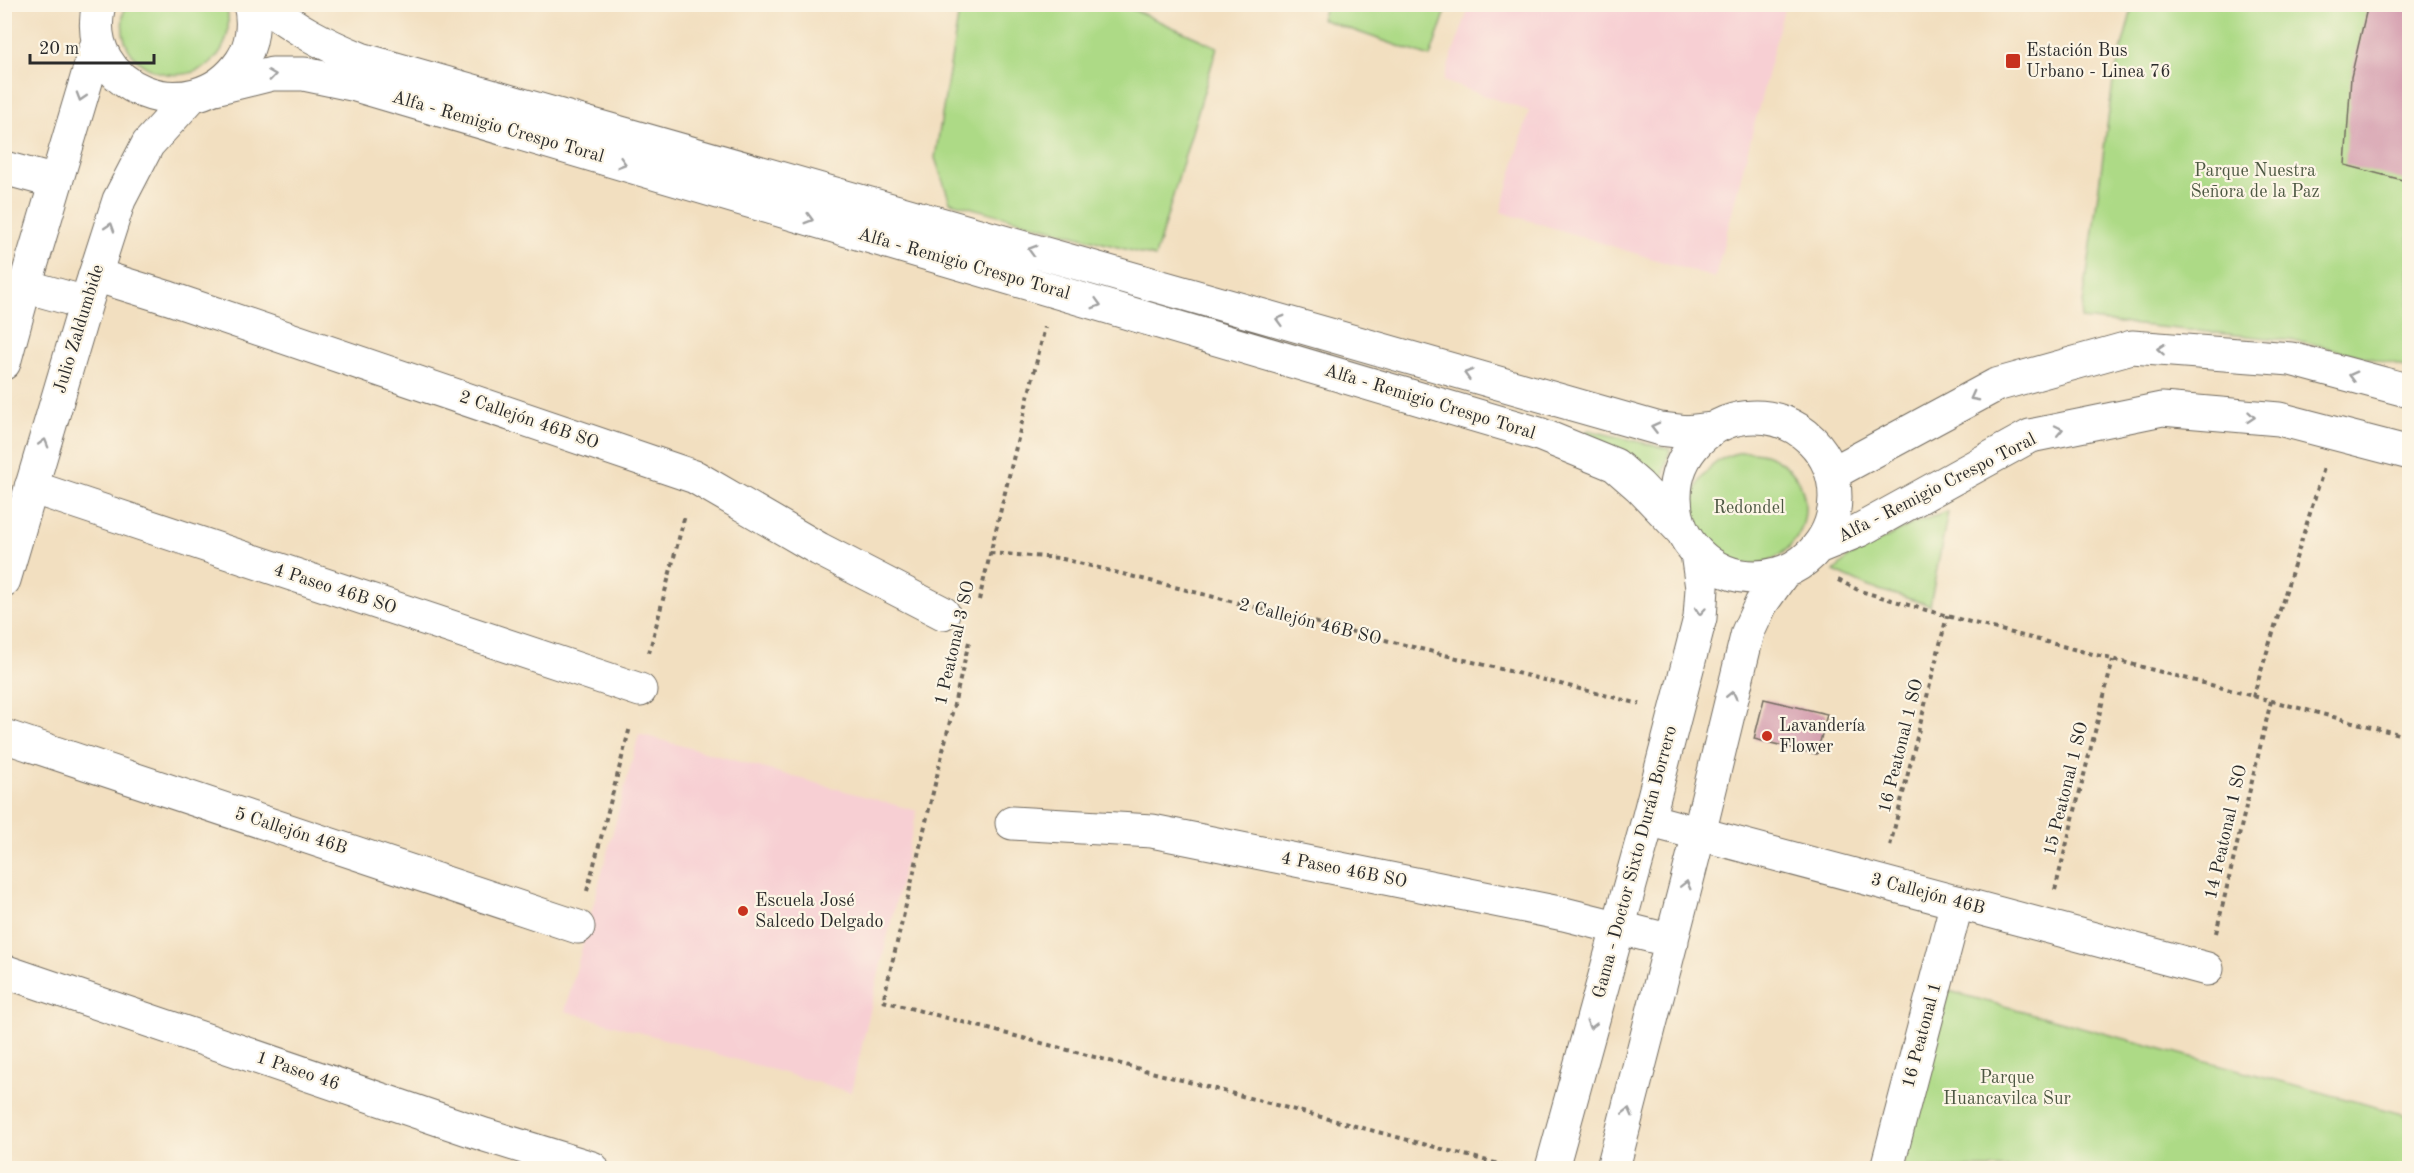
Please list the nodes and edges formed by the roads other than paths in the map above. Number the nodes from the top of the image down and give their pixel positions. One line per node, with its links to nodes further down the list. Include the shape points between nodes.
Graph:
1 (99, 4): 4 (street)
2 (250, 4): 5 (street, Julio Zaldumbide, via 252,35 245,56 232,74)
3 (264, 4): 12 (street, Alfa - Remigio Crespo Toral, one-way to 3, via 361,59 315,40)
4 (98, 41): 5 (street, Alfa - Remigio Crespo Toral, via 108,63 144,93 166,99); 7 (street, one-way to 7)
5 (202, 93): 9 (street, Julio Zaldumbide, one-way to 5, via 119,200 148,144); 14 (street, Alfa - Remigio Crespo Toral, one-way to 14, via 272,74 304,74 352,84)
6 (4, 168): 7 (street)
7 (56, 182): 8 (street)
8 (25, 286): 9 (street, 2 Callejón 46B SO); 10 (street)
9 (90, 289): 17 (street, Julio Zaldumbide, one-way to 9); 21 (street, 2 Callejón 46B SO, via 170,298 695,477 819,549)
10 (4, 363)
11 (2409, 391): 16 (street, one-way to 16, via 2291,359 2132,347 1996,385)
12 (1548, 397): 13 (street, Alfa - Remigio Crespo Toral, one-way to 12, via 1660,429); 14 (street)
13 (1713, 429): 16 (street, via 1753,417 1779,421 1802,432 1821,450); 18 (street, via 1695,444 1682,464 1675,487 1676,510)
14 (1539, 434): 18 (street, Alfa - Remigio Crespo Toral, via 1615,465)
15 (2409, 453): 19 (street, Alfa - Remigio Crespo Toral, one-way to 15, via 2030,436 2162,409 2279,419)
16 (1833, 473): 19 (street, via 1836,499 1831,524)
17 (31, 487): 20 (street, Julio Zaldumbide); 22 (street, 4 Paseo 46B SO)
18 (1690, 543): 19 (street, via 1716,568 1739,576 1761,577); 24 (street, Gama - Doctor Sixto Durán Borrero, one-way to 24, via 1702,588 1700,618)
19 (1801, 561): 26 (street, one-way to 19, via 1748,632 1761,604)
20 (4, 580)
21 (943, 613)
22 (640, 690)
23 (4, 736): 28 (street, 5 Callejón 46B)
24 (1648, 820): 26 (street, 3 Callejón 46B); 29 (street, Gama - Doctor Sixto Durán Borrero)
25 (1012, 823): 29 (street, 4 Paseo 46B SO, via 1152,831)
26 (1699, 834): 27 (street, 3 Callejón 46B); 30 (street, one-way to 26)
27 (1957, 902): 31 (street, 3 Callejón 46B); 36 (street, 16 Peatonal 1)
28 (578, 927)
29 (1618, 928): 30 (street, 4 Paseo 46B SO); 34 (street, Gama - Doctor Sixto Durán Borrero, one-way to 34)
30 (1672, 941): 35 (street, one-way to 30)
31 (2207, 969)
32 (4, 971): 33 (street, 1 Paseo 46)
33 (592, 1168)
34 (1551, 1168)
35 (1613, 1168)
36 (1887, 1168)

